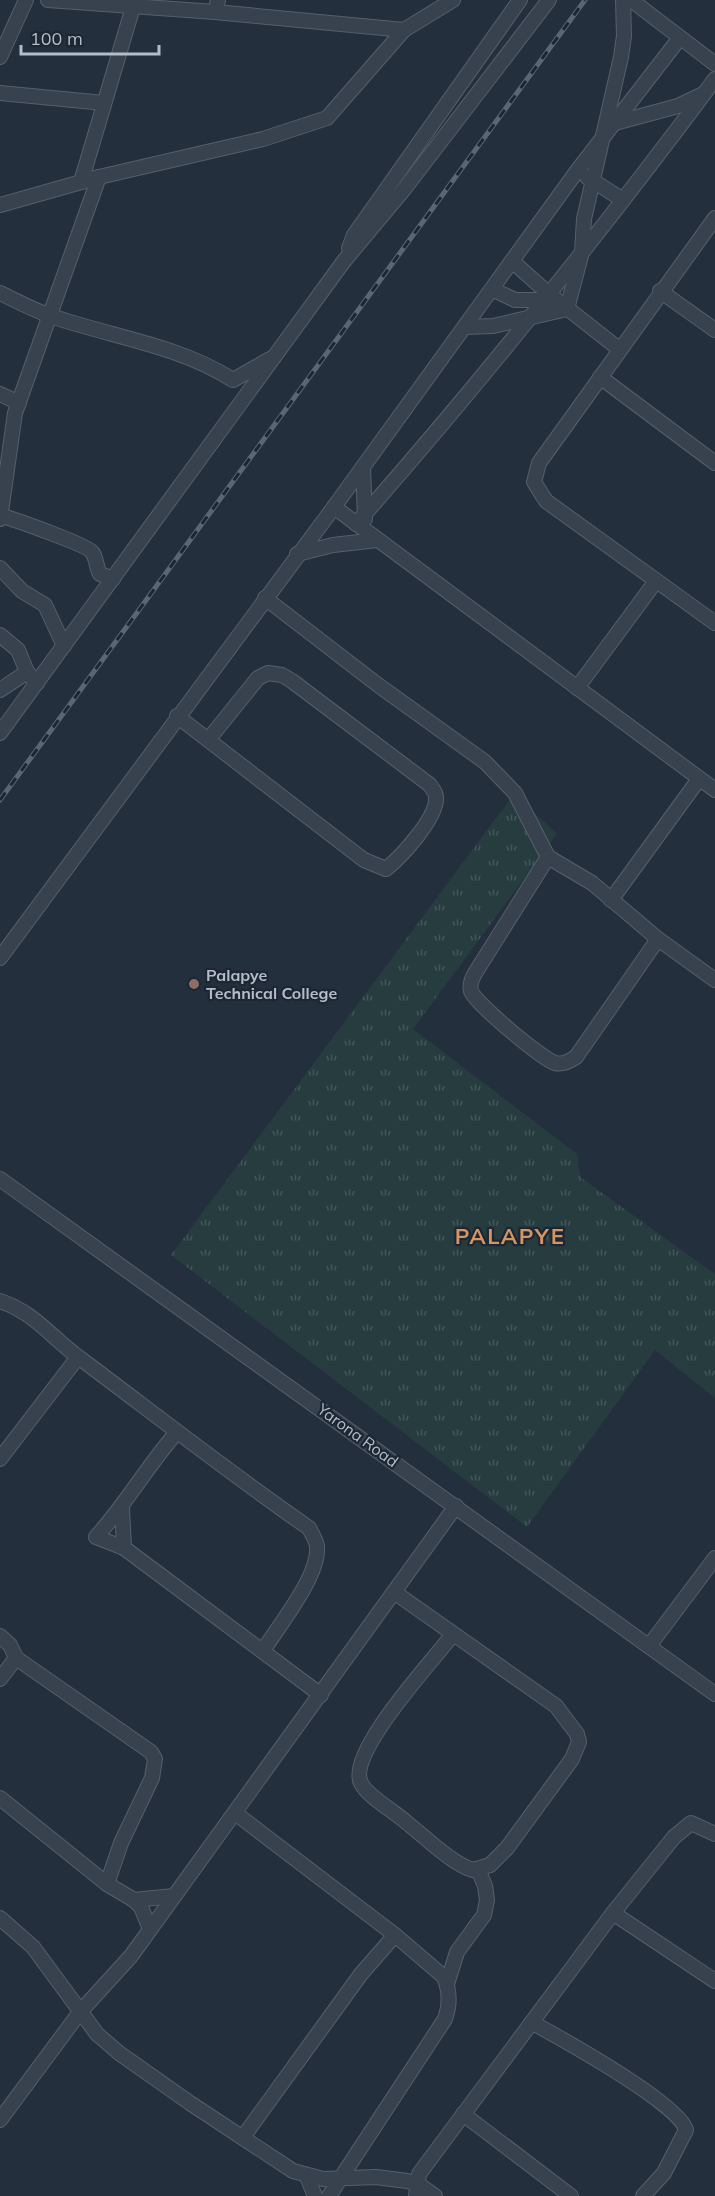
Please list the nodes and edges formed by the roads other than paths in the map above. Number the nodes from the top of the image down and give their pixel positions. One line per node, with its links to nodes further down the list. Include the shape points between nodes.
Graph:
1 (26, 0): 12 (street)
2 (48, 0): 9 (street)
3 (453, 0): 10 (street)
4 (520, 0): 24 (street)
5 (549, 0): 27 (street)
6 (623, 0): 19 (street, via 624,36)
7 (631, 0): 11 (street)
8 (217, 6): 9 (street); 10 (street)
9 (133, 7): 17 (street)
10 (404, 30): 21 (street, via 327,118 263,139)
11 (679, 39): 13 (street); 18 (street)
12 (0, 57)
13 (715, 64)
14 (715, 79): 16 (street)
15 (0, 93): 17 (street)
16 (704, 94): 18 (street, via 678,106); 25 (street)
17 (104, 103): 22 (street)
18 (615, 123): 19 (street)
19 (605, 136): 20 (street); 23 (street)
20 (577, 171): 23 (street); 31 (street)
21 (99, 177): 22 (street); 37 (street)
22 (81, 182): 26 (street)
23 (594, 182): 25 (street); 29 (street, via 584,219)
24 (379, 198): 27 (street); 30 (street, via 354,235)
25 (623, 200): 29 (street)
26 (0, 206)
27 (384, 213): 30 (street)
28 (715, 218): 33 (street)
29 (582, 252): 35 (street); 36 (street)
30 (344, 261): 42 (street)
31 (512, 261): 32 (street); 35 (street)
32 (492, 289): 35 (street, via 515,300); 39 (street)
33 (660, 291): 40 (street); 41 (street)
34 (0, 293): 37 (street)
35 (550, 298): 36 (street); 38 (street)
36 (567, 309): 38 (street); 41 (street)
37 (50, 316): 42 (street, via 165,349 233,380); 45 (street)
38 (528, 320): 39 (street); 50 (street)
39 (465, 327): 47 (street)
40 (715, 330)
41 (620, 349): 43 (street)
42 (277, 355): 54 (street)
43 (600, 377): 46 (street); 55 (street, via 539,463 534,482 546,501)
44 (0, 394): 45 (street)
45 (19, 403): 49 (street)
46 (715, 463)
47 (363, 467): 48 (street); 50 (street)
48 (334, 507): 50 (street); 52 (street)
49 (1, 518): 54 (street, via 86,546 92,551 100,574)
50 (360, 519): 51 (street)
51 (373, 537): 52 (street); 61 (street)
52 (297, 554): 56 (street)
53 (0, 568): 59 (street, via 22,591 45,605)
54 (113, 579): 59 (street)
55 (656, 581): 57 (street); 61 (street)
56 (265, 598): 63 (street); 68 (street, via 506,780)
57 (715, 623)
58 (0, 635): 60 (street, via 18,650)
59 (64, 646): 60 (street)
60 (32, 677): 62 (street); 64 (street)
61 (577, 688): 66 (street)
62 (0, 690)
63 (177, 716): 65 (street); 71 (street)
64 (0, 733)
65 (208, 740): 65 (street, via 378,868 386,869 403,855 435,805 436,795 430,785 282,675 268,673 258,678)
66 (699, 778): 67 (street); 69 (street)
67 (715, 790)
68 (548, 857): 69 (street, via 571,868); 70 (street, via 470,986 473,997 519,1038 555,1064 576,1057)
69 (610, 900): 70 (street)
70 (658, 939): 72 (street)
71 (0, 958)
72 (715, 980)
73 (0, 1179): 78 (street, Yarona Road)
74 (0, 1300): 75 (street, via 25,1312)
75 (78, 1357): 76 (street); 77 (street)
76 (177, 1432): 79 (street, via 152,1460); 86 (street, via 309,1528 317,1546 307,1581)
77 (0, 1459)
78 (456, 1506): 82 (street); 85 (street, Yarona Road)
79 (122, 1508): 80 (street); 80 (street, via 96,1537)
80 (124, 1548): 86 (street)
81 (715, 1558): 85 (street)
82 (394, 1592): 83 (street); 90 (street)
83 (453, 1634): 94 (street, via 409,1687 363,1753 358,1775 361,1785 433,1843 468,1868); 94 (street, via 556,1706 573,1727 579,1742 572,1759 507,1848 490,1865)
84 (0, 1636): 87 (street)
85 (649, 1646): 89 (street, Yarona Road)
86 (263, 1651): 90 (street)
87 (16, 1658): 88 (street); 95 (street, via 151,1752 155,1759 152,1778 121,1843)
88 (0, 1679)
89 (715, 1694)
90 (321, 1695): 92 (street)
91 (0, 1798): 95 (street)
92 (235, 1813): 96 (street); 101 (street)
93 (715, 1834): 98 (street, via 691,1823 683,1828)
94 (478, 1869): 103 (street, via 485,1886 485,1908 457,1952)
95 (107, 1884): 97 (street)
96 (174, 1896): 97 (street); 100 (street)
97 (134, 1900): 100 (street)
98 (613, 1913): 102 (street); 105 (street)
99 (0, 1918): 104 (street, via 33,1947)
100 (150, 1929): 104 (street)
101 (395, 1935): 103 (street, via 444,1977); 108 (street, via 356,1981)
102 (715, 1981)
103 (447, 1984): 110 (street, via 445,2019)
104 (80, 2012): 107 (street); 108 (street, via 96,2034 119,2053)
105 (533, 2023): 106 (street); 116 (street, via 604,2065 670,2109 684,2123 686,2130 664,2173)
106 (463, 2114): 111 (street, via 418,2177); 115 (street)
107 (0, 2120)
108 (243, 2138): 109 (street)
109 (307, 2177): 110 (street); 112 (street)
110 (342, 2177): 111 (street, via 376,2176); 113 (street)
111 (417, 2190): 114 (street)
112 (315, 2196)
113 (328, 2196)
114 (435, 2196)
115 (571, 2196)
116 (643, 2196)

